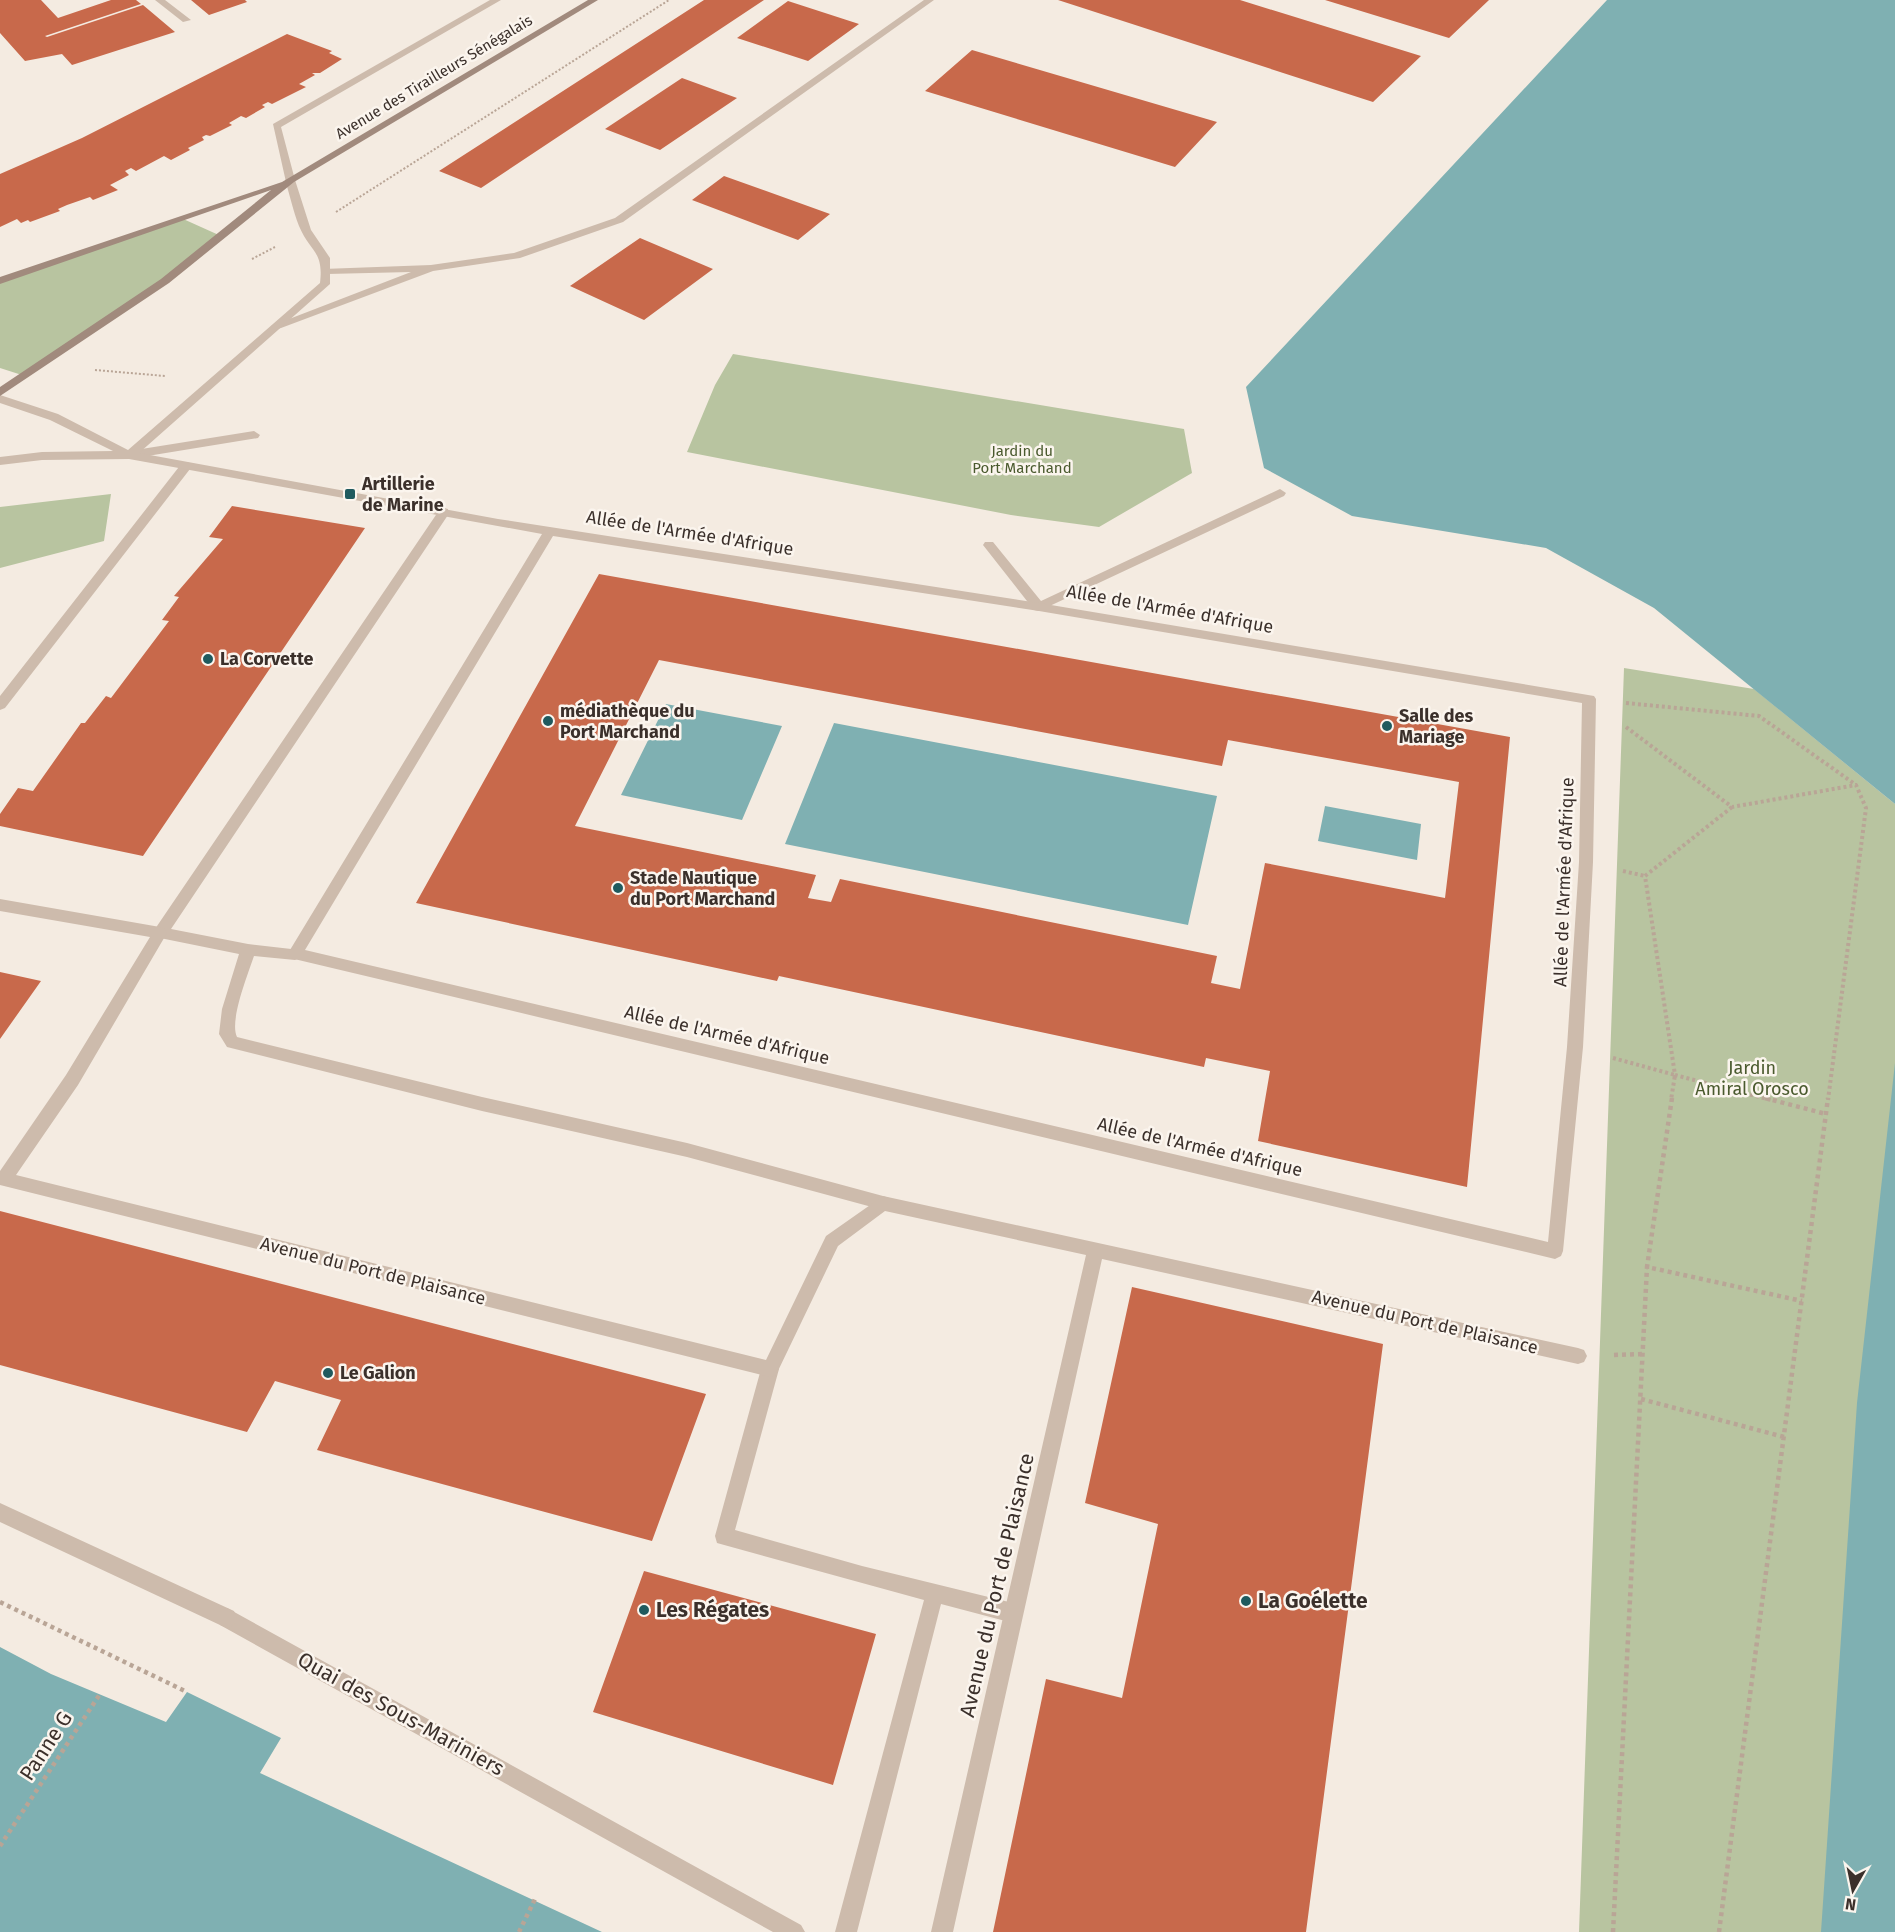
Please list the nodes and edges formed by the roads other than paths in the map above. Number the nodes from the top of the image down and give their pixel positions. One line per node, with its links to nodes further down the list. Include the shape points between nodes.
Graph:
1 (159, 0): 5 (street)
2 (497, 0): 6 (street, via 276,126)
3 (594, 0): 6 (main road, Avenue des Tirailleurs Sénégalais)
4 (930, 0): 7 (street, via 619,219 516,256)
5 (186, 20)
6 (290, 180): 8 (street, via 306,231 323,252); 9 (main road, Avenue des Tirailleurs Sénégalais); 11 (main road, Avenue des Tirailleurs Sénégalais, via 165,281)
7 (431, 268): 8 (street); 10 (street)
8 (327, 271): 10 (street, via 325,284)
9 (0, 281)
10 (277, 326): 14 (street)
11 (0, 392)
12 (0, 399): 14 (street, Allée de l'Armée d'Afrique, via 54,417)
13 (254, 435): 14 (street)
14 (129, 455): 15 (street, Allée de l'Armée d'Afrique, via 42,456); 16 (street, Allée de l'Armée d'Afrique)
15 (0, 461)
16 (186, 466): 18 (street, Allée de l'Armée d'Afrique); 22 (street)
17 (1280, 493): 21 (street)
18 (444, 512): 19 (street, Allée de l'Armée d'Afrique); 24 (street, Avenue du Port de Plaisance)
19 (550, 531): 21 (street, Allée de l'Armée d'Afrique); 26 (street)
20 (989, 545): 21 (street)
21 (1039, 607): 26 (street, Allée de l'Armée d'Afrique, via 1589,699 1586,862 1575,1047 1555,1251)
22 (0, 705)
23 (0, 905): 24 (street)
24 (160, 933): 25 (street); 30 (street, Avenue du Port de Plaisance, via 72,1080 4,1179)
25 (248, 950): 26 (street); 27 (street, Avenue du Port de Plaisance, via 230,1009 227,1034 232,1042 687,1150)
26 (295, 954)
27 (883, 1203): 28 (street, Avenue du Port de Plaisance); 30 (street, via 832,1241)
28 (1096, 1249): 29 (street, Avenue du Port de Plaisance); 33 (street, Avenue du Port de Plaisance)
29 (1578, 1356)
30 (770, 1369): 32 (street, via 724,1536)
31 (0, 1512): 34 (street, Quai des Sous-Mariniers, via 228,1618)
32 (935, 1593): 33 (street); 35 (street)
33 (1013, 1613): 36 (street, Avenue du Port de Plaisance)
34 (794, 1932)
35 (846, 1932)
36 (942, 1932)

